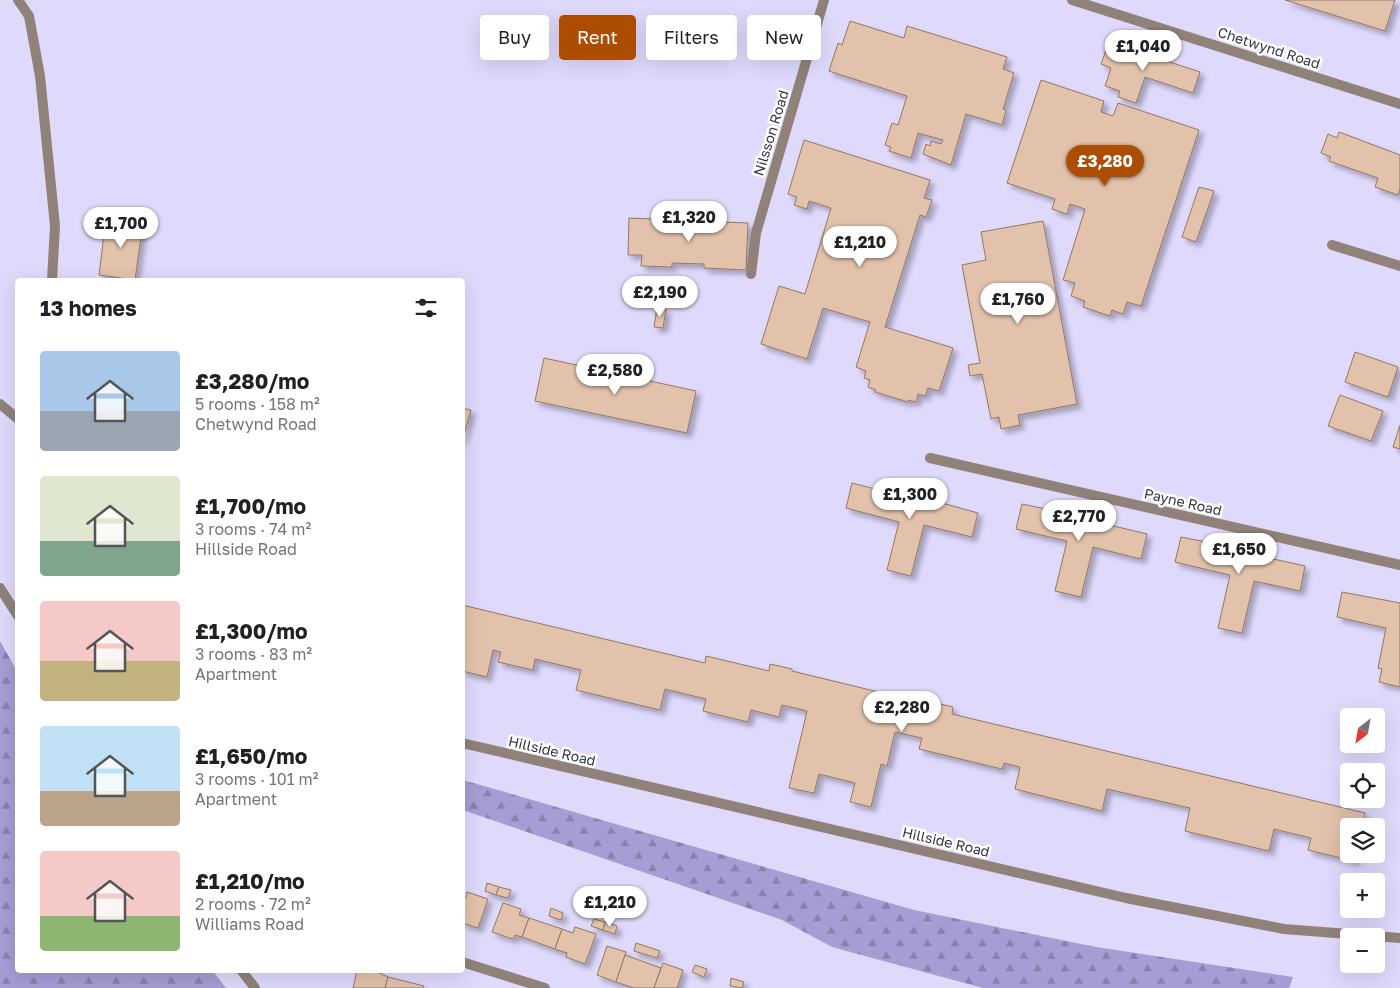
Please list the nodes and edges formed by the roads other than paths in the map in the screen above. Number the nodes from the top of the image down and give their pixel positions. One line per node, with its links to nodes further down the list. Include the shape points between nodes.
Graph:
1 (18, 0): 8 (street, via 29,16 40,76 55,226)
2 (824, 0): 7 (street, Nilsson Road, via 756,233)
3 (1072, 0): 4 (street, Chetwynd Road)
4 (1400, 104)
5 (1332, 246): 6 (street)
6 (1400, 266)
7 (751, 274)
8 (52, 278)
9 (0, 404): 10 (street)
10 (15, 416)
11 (930, 458): 12 (street, Payne Road)
12 (1400, 565)
13 (0, 588): 14 (street)
14 (15, 611)
15 (465, 738): 17 (street, Hillside Road)
16 (465, 744): 17 (street, Hillside Road)
17 (490, 750): 18 (street, Hillside Road, via 1144,902 1275,928)
18 (1400, 938)
19 (465, 963): 22 (street)
20 (243, 973): 21 (street)
21 (255, 988)
22 (545, 988)

